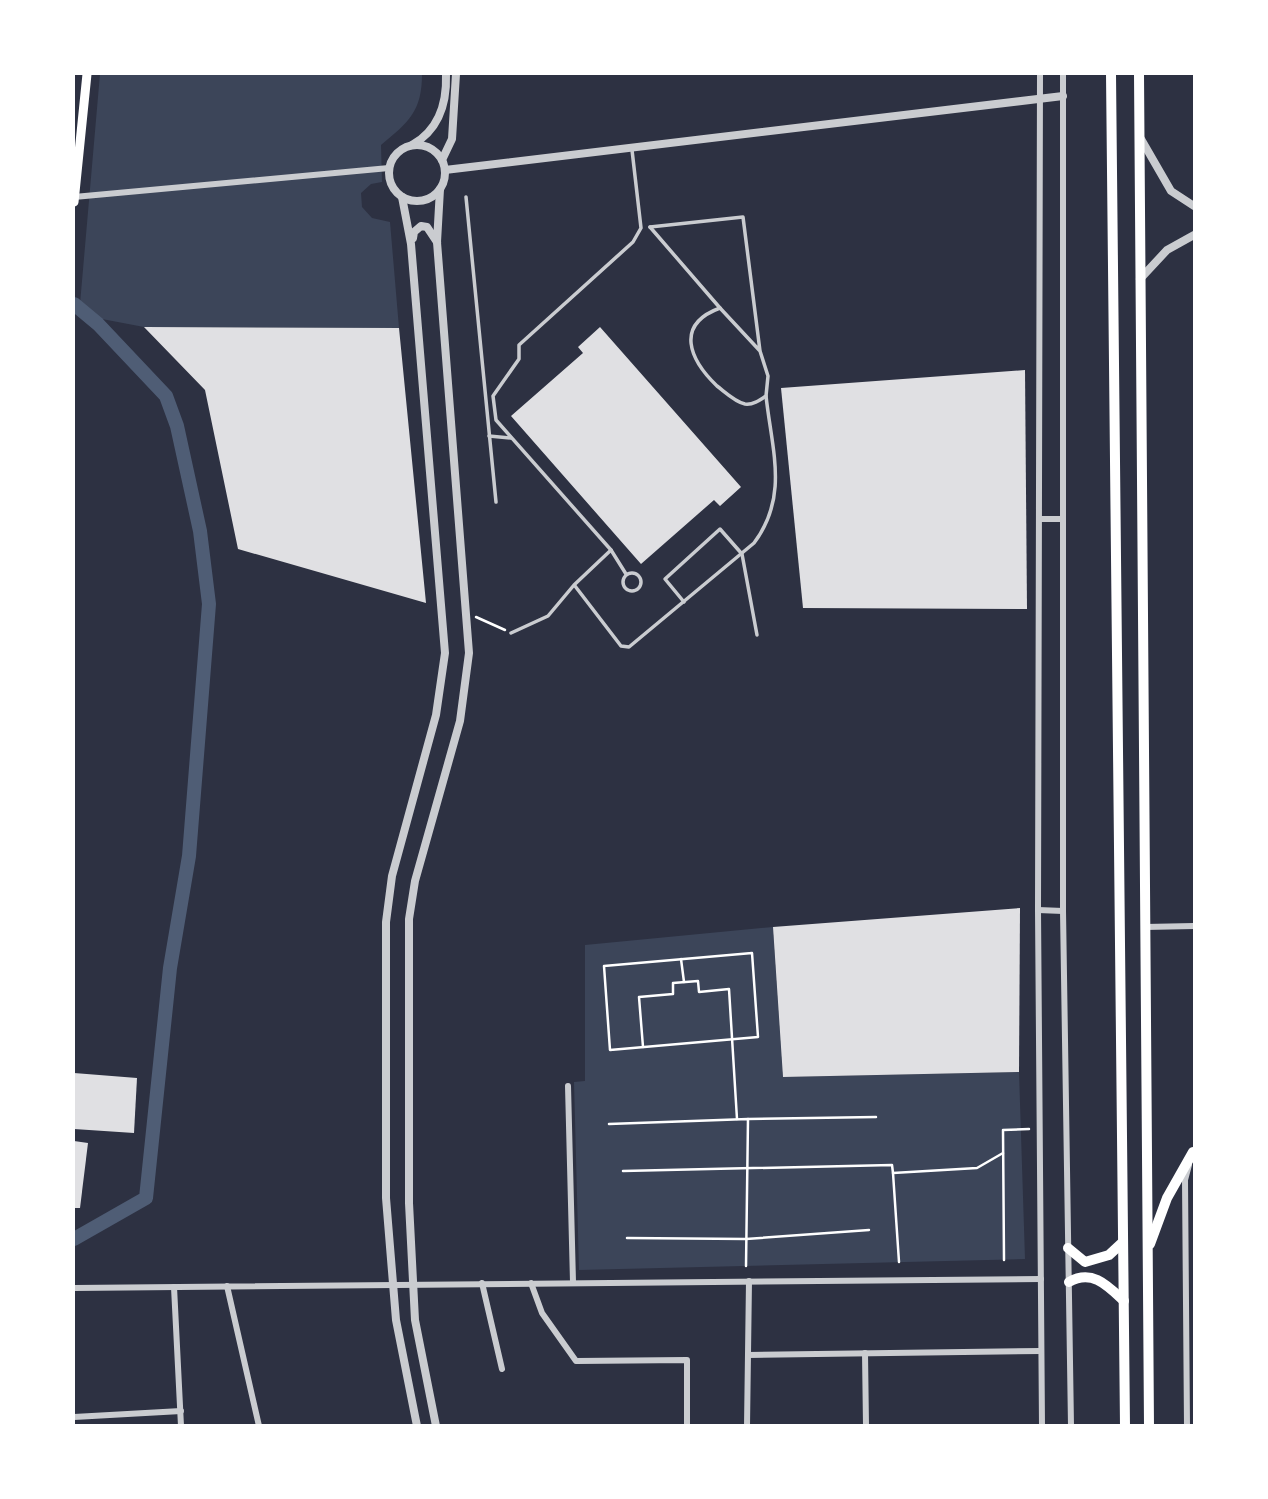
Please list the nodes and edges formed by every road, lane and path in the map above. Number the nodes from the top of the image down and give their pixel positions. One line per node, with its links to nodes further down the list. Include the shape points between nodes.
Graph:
1 (87, 74): 19 (main road)
2 (446, 74): 11 (street, via 439,119 428,136)
3 (456, 74): 13 (street, via 452,139)
4 (1040, 74): 9 (street)
5 (1062, 74): 8 (street)
6 (1111, 74): 63 (highway)
7 (1139, 74): 10 (highway)
8 (1062, 96): 9 (street); 32 (street)
9 (1040, 99): 12 (street); 31 (street)
10 (1139, 135): 20 (street, via 1171,191); 24 (highway)
11 (411, 145): 13 (street, via 426,146); 14 (street, via 393,158)
12 (632, 148): 15 (street); 29 (lane, via 641,228 633,242 519,345 519,359 493,396 496,420)
13 (442, 160): 15 (street)
14 (389, 168): 17 (street, via 394,189); 19 (street)
15 (445, 170): 16 (street)
16 (440, 189): 17 (street, via 422,200); 22 (street)
17 (402, 197): 23 (street)
18 (466, 197): 28 (lane)
19 (74, 200)
20 (1195, 206)
21 (1195, 234): 24 (street, via 1167,250)
22 (437, 242): 23 (street, via 427,227 421,226); 38 (street)
23 (411, 244): 76 (street, via 445,653 436,715 392,876 386,922 384,1103)
24 (1140, 279): 44 (highway)
25 (720, 309): 26 (lane); 26 (lane, via 649,227 743,217); 27 (lane, via 693,329 690,344 699,366 736,400 753,403)
26 (760, 351): 27 (lane, via 768,376)
27 (766, 396): 34 (lane, via 777,496 768,523)
28 (488, 436): 29 (lane); 30 (lane)
29 (511, 438): 33 (lane)
30 (496, 502)
31 (1039, 519): 32 (street); 41 (street)
32 (1063, 519): 42 (street)
33 (611, 550): 35 (lane); 36 (lane)
34 (742, 554): 37 (lane); 37 (lane, via 720,529 665,579); 40 (lane)
35 (626, 574): 35 (lane, via 624,587 630,592 638,590 640,576)
36 (574, 585): 37 (lane, via 621,646 629,648); 39 (lane, via 548,616)
37 (685, 602)
38 (466, 613): 39 (path); 73 (street, via 469,653 460,721 415,881 409,919 409,1203)
39 (511, 633)
40 (757, 635)
41 (1038, 910): 42 (street); 54 (street)
42 (1063, 911): 64 (street)
43 (1195, 926): 44 (street)
44 (1145, 927): 65 (highway)
45 (681, 959): 46 (path); 47 (path, via 752,953 758,1037); 48 (path, via 604,966 610,1050)
46 (684, 982): 47 (path, via 698,981 699,992 729,989); 48 (path, via 673,983 674,994 639,997)
47 (734, 1039): 48 (path); 51 (path)
48 (643, 1047)
49 (568, 1086): 71 (street)
50 (876, 1117): 52 (path)
51 (737, 1119): 52 (path); 53 (path)
52 (748, 1119): 57 (path)
53 (609, 1124)
54 (1040, 1129): 56 (path, via 1003,1130); 69 (street)
55 (1194, 1150): 65 (highway, via 1167,1198); 98 (street, via 1185,1180)
56 (1003, 1153): 59 (path, via 977,1168); 66 (path)
57 (746, 1168): 58 (path); 59 (path, via 892,1165); 62 (path)
58 (623, 1171)
59 (893, 1173): 67 (path)
60 (869, 1230): 62 (path)
61 (627, 1238): 62 (path)
62 (746, 1239): 68 (path)
63 (1123, 1242): 64 (highway, via 1109,1255 1085,1262); 80 (highway)
64 (1068, 1248): 72 (street)
65 (1148, 1250): 97 (highway)
66 (1004, 1260)
67 (899, 1262)
68 (746, 1266)
69 (1041, 1279): 70 (street); 81 (street)
70 (749, 1281): 71 (street); 83 (street)
71 (573, 1282): 75 (street)
72 (1069, 1282): 80 (highway, via 1090,1276); 95 (street)
73 (414, 1283): 74 (street); 76 (street); 90 (street, via 415,1320)
74 (482, 1283): 75 (street); 84 (street)
75 (531, 1283): 91 (street, via 541,1313 576,1361 687,1360)
76 (393, 1284): 77 (street); 89 (street)
77 (227, 1286): 78 (street); 88 (street)
78 (174, 1287): 79 (street); 85 (street)
79 (74, 1288)
80 (1124, 1301): 96 (highway)
81 (1041, 1351): 82 (street); 94 (street)
82 (865, 1353): 83 (street); 93 (street)
83 (748, 1355): 92 (street)
84 (502, 1369)
85 (181, 1411): 86 (street); 87 (street)
86 (74, 1417)
87 (181, 1426)
88 (259, 1426)
89 (417, 1426)
90 (436, 1426)
91 (687, 1426)
92 (747, 1426)
93 (866, 1426)
94 (1042, 1426)
95 (1071, 1426)
96 (1125, 1426)
97 (1149, 1426)
98 (1187, 1426)

